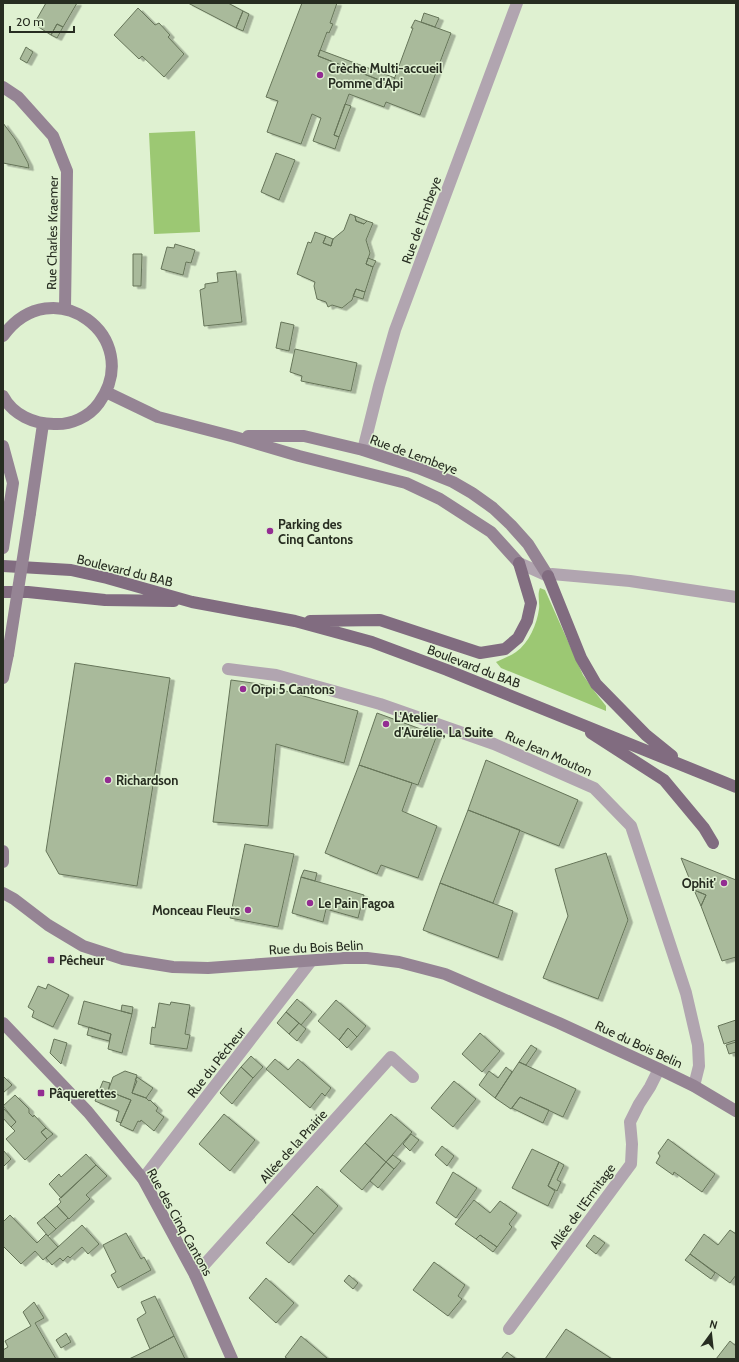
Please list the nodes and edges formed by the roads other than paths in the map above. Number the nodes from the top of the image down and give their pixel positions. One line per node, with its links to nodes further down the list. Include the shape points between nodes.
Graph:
1 (517, 3): 10 (street, Rue de l'Embeye, via 395,330)
2 (3, 87): 3 (main road, Rue Charles Kraemer, via 18,97 53,136 67,171)
3 (65, 309): 4 (main road, via 35,310 21,317); 5 (main road, via 82,315 96,326 106,340 112,357 112,375)
4 (3, 336)
5 (106, 392): 7 (main road, via 95,407 80,419 62,424); 8 (main road, Rue de Lembeye, via 158,417)
6 (3, 396): 7 (main road, via 22,416)
7 (43, 424): 22 (main road, bridge)
8 (234, 436): 10 (main road, Rue de Lembeye, via 304,436); 12 (main road, Rue de Lembeye, via 299,456 406,483 440,499 491,532)
9 (3, 446): 11 (main road, via 13,483)
10 (363, 450): 14 (main road, Rue de Lembeye, via 418,468 472,493 511,525 528,544)
11 (3, 548)
12 (519, 563): 14 (street); 20 (main road, via 531,602 527,621 518,638 505,649 480,654 380,620)
13 (3, 566): 19 (main road, Boulevard du BAB, via 71,570)
14 (548, 576): 18 (street, via 552,574 630,581); 24 (main road, via 581,658 596,684 646,735)
15 (3, 592): 16 (main road, Boulevard du BAB)
16 (28, 592): 17 (main road); 19 (main road, Boulevard du BAB, via 105,600)
17 (3, 596)
18 (736, 597)
19 (192, 602): 20 (main road, Boulevard du BAB)
20 (295, 621): 23 (main road, Boulevard du BAB, via 372,642)
21 (228, 668): 34 (street, Rue Jean Mouton, via 276,675 380,704 494,744 594,788 631,826 686,993 698,1044 699,1066)
22 (3, 678)
23 (564, 716): 24 (main road, Boulevard du BAB); 26 (main road, via 664,780 704,828)
24 (684, 766): 25 (main road, Boulevard du BAB)
25 (736, 787)
26 (713, 843)
27 (3, 851): 28 (main road)
28 (3, 862)
29 (3, 893): 30 (main road, Rue du Bois Belin, via 83,946 123,959 173,967 208,968)
30 (311, 961): 32 (main road, Rue du Bois Belin, via 367,958 399,962 444,974); 36 (street, Rue du Pêcheur)
31 (3, 1023): 36 (main road, Rue des Cinq Cantons, via 88,1112)
32 (659, 1069): 34 (main road, Rue du Bois Belin); 38 (street, Allée de l'Ermitage, via 630,1122 631,1164)
33 (413, 1077): 37 (street, Allée de la Prairie, via 391,1057)
34 (694, 1086): 35 (main road, Rue du Bois Belin)
35 (736, 1111)
36 (143, 1179): 37 (main road, Rue des Cinq Cantons)
37 (195, 1275): 39 (main road, Rue des Cinq Cantons)
38 (509, 1329)
39 (232, 1359)

